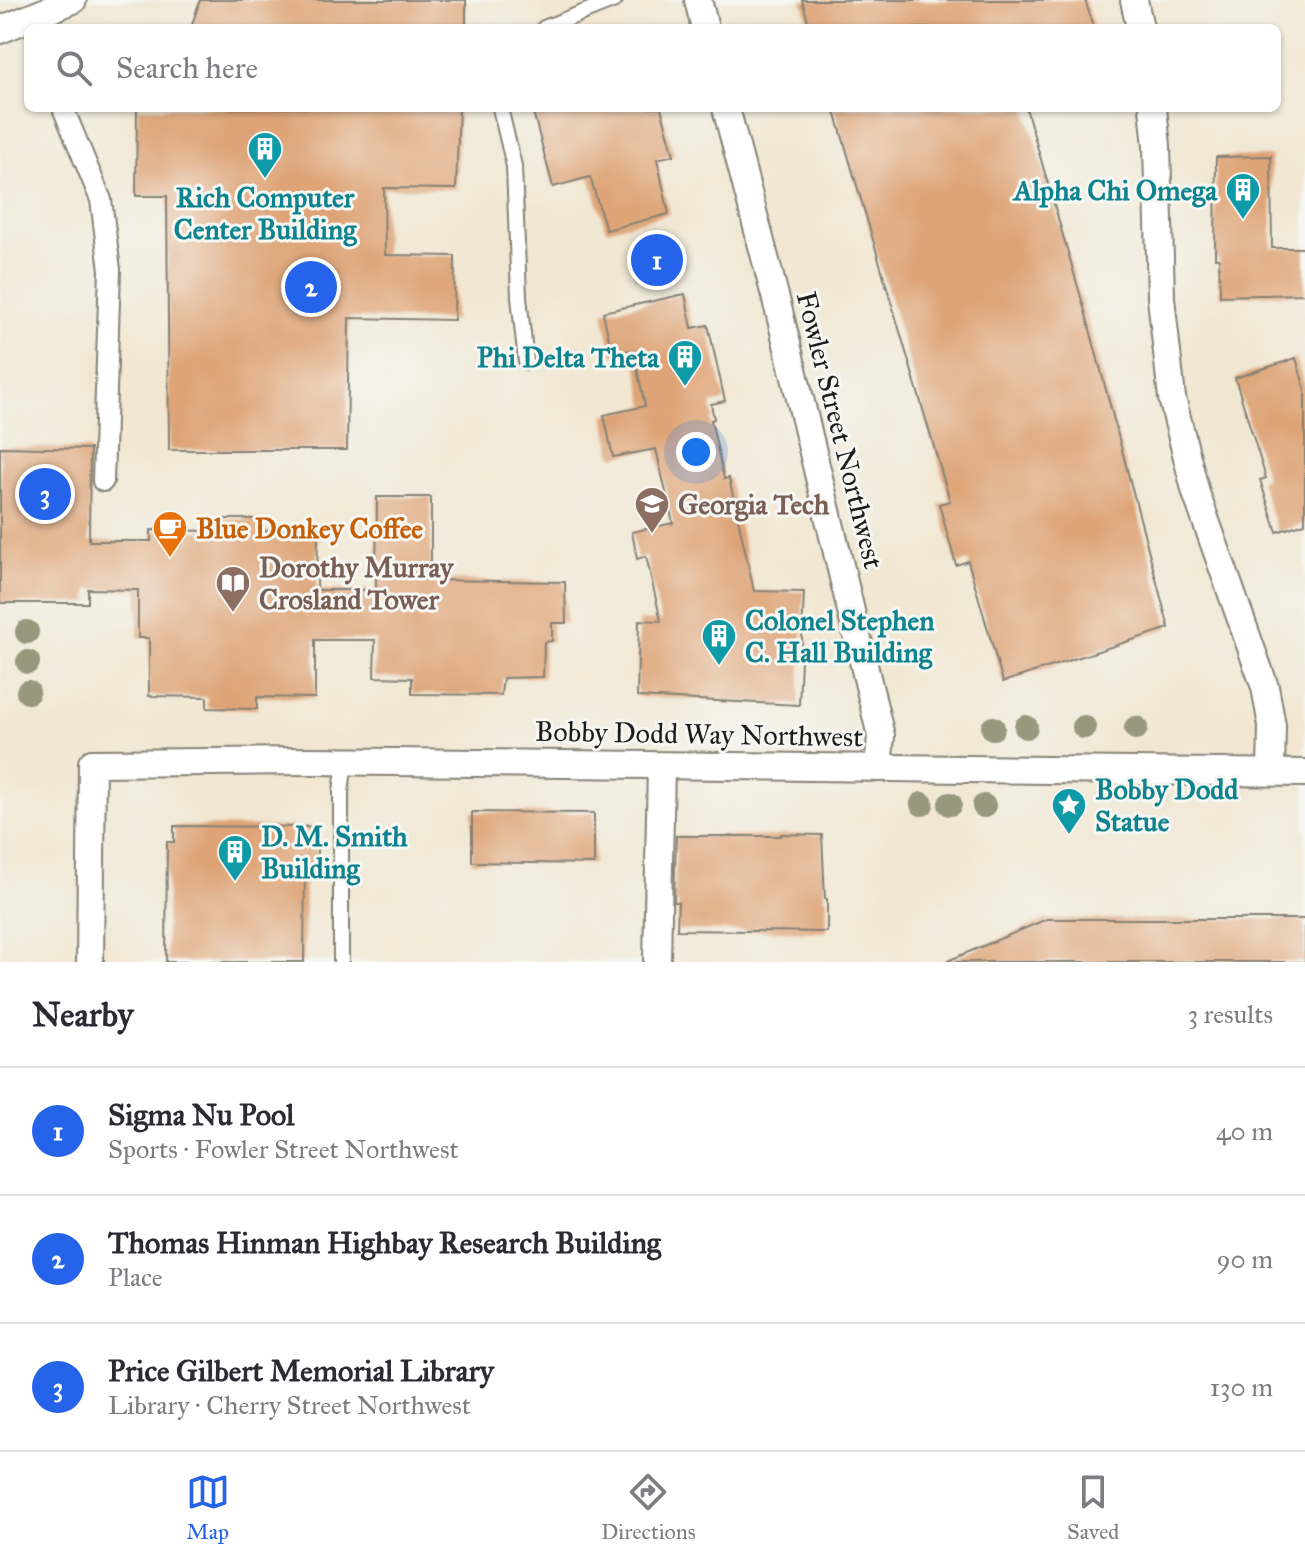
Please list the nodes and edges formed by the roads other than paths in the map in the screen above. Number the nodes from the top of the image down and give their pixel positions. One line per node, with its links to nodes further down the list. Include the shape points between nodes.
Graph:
1 (73, 0): 8 (street)
2 (615, 0): 5 (lane)
3 (698, 0): 6 (street)
4 (1134, 0): 7 (street)
5 (554, 24)
6 (704, 24)
7 (1139, 24)
8 (0, 30)
9 (65, 112): 14 (street, via 101,200 110,270)
10 (501, 112): 13 (lane, via 514,166)
11 (727, 112): 17 (street, Fowler Street Northwest, via 881,736)
12 (1153, 112): 18 (street, via 1161,298 1172,398 1196,493 1265,687 1272,726)
13 (526, 362)
14 (103, 481)
15 (345, 761): 16 (street, Bobby Dodd Way Northwest); 20 (street, Bobby Dodd Way Northwest, via 92,763); 21 (lane)
16 (661, 766): 17 (street, Bobby Dodd Way Northwest); 22 (street)
17 (878, 768): 18 (street, Bobby Dodd Way Northwest)
18 (1271, 772): 19 (street, Bobby Dodd Way Northwest)
19 (1305, 773)
20 (90, 962)
21 (341, 962)
22 (657, 962)

